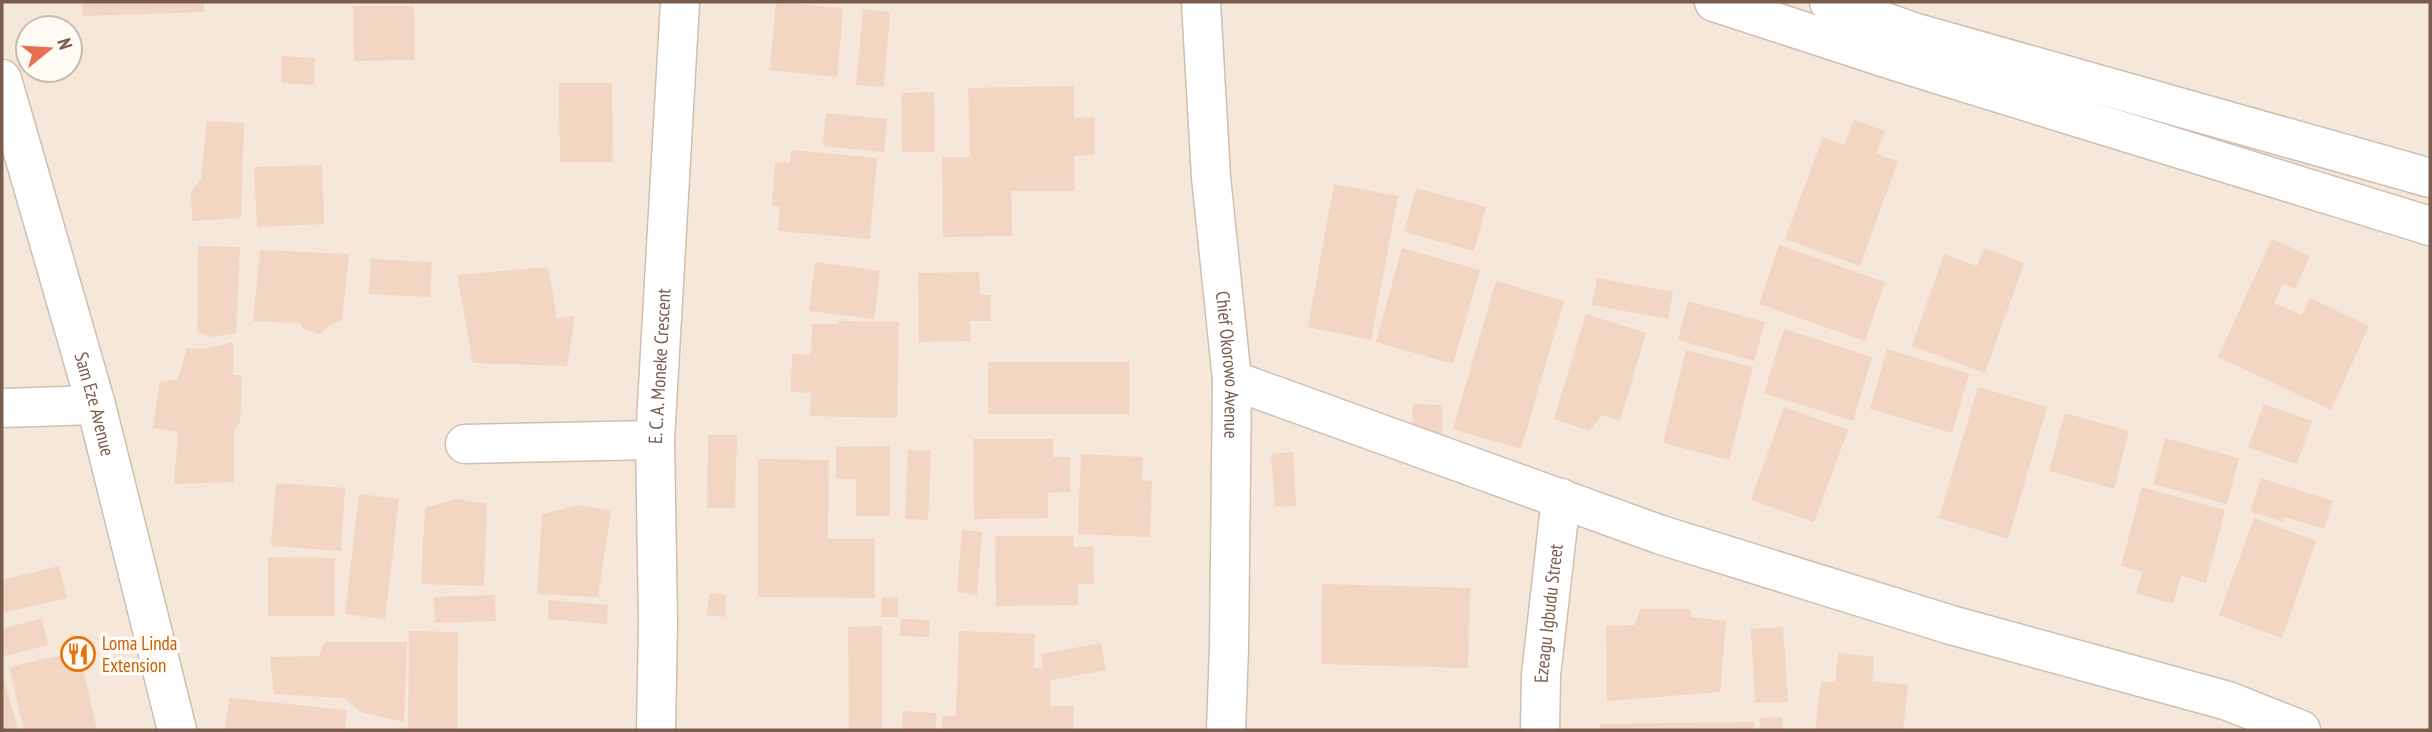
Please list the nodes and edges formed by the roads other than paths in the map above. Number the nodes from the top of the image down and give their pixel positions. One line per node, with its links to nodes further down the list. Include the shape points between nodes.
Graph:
1 (680, 2): 11 (street, E. C. A. Moneke Crescent)
2 (1201, 2): 8 (street, Chief Okorowo Avenue, via 1210,177)
3 (1714, 2): 7 (street)
4 (1829, 2): 6 (street, via 1913,32)
5 (2, 79): 9 (street, Sam Eze Avenue)
6 (2430, 178)
7 (2430, 226)
8 (1232, 380): 13 (street); 16 (street, Chief Okorowo Avenue)
9 (96, 405): 10 (street); 14 (street, Sam Eze Avenue)
10 (2, 408)
11 (654, 440): 12 (street); 15 (street, E. C. A. Moneke Crescent)
12 (466, 444)
13 (1561, 498): 17 (street, Ezeagu Igbudu Street, via 1541,675); 18 (street, via 1661,535 1951,625 2228,701)
14 (177, 730)
15 (656, 730)
16 (1226, 730)
17 (1540, 730)
18 (2301, 730)

